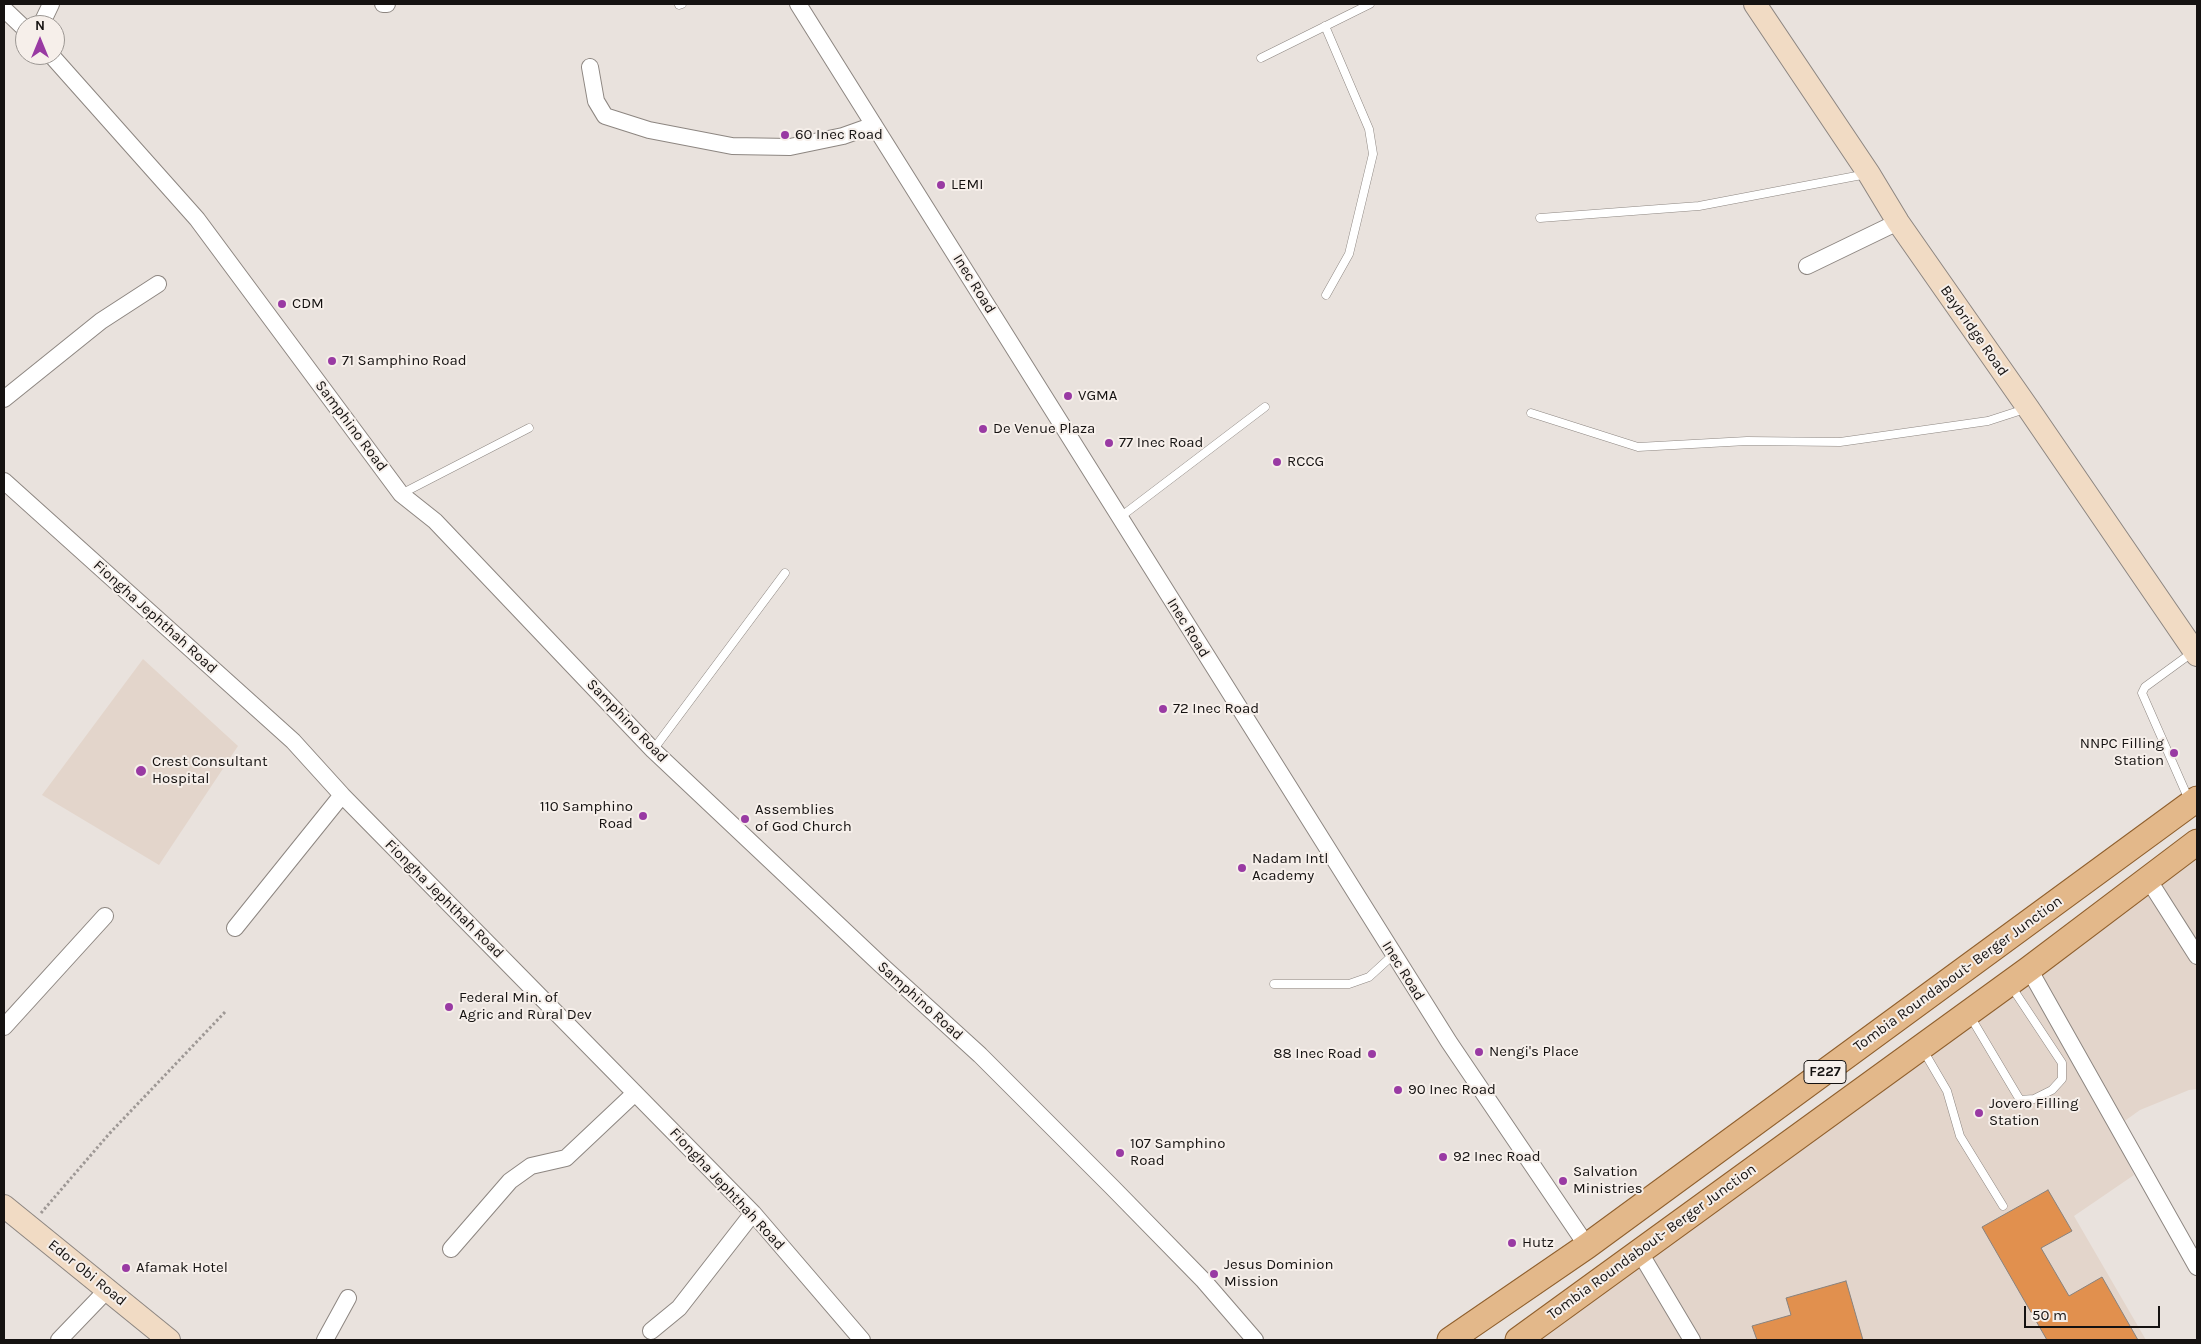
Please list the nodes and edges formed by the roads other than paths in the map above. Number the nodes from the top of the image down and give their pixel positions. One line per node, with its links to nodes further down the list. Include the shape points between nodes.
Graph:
1 (383, 4): 2 (street)
2 (387, 4)
3 (798, 4): 12 (street, Inec Road)
4 (1370, 4): 8 (lane)
5 (1755, 4): 13 (street, Baybridge Road)
6 (4, 9): 7 (street)
7 (15, 19)
8 (1325, 26): 9 (lane); 18 (lane, via 1369,128 1373,154 1349,254)
9 (1260, 58)
10 (60, 65): 25 (street, Samphino Road, via 197,219)
11 (590, 66): 12 (street, via 596,101 605,116 649,130 732,146 790,146 843,136)
12 (874, 126): 26 (street, Inec Road)
13 (1869, 174): 14 (lane, via 1699,206); 15 (street, Baybridge Road)
14 (1540, 218)
15 (1898, 222): 16 (street); 21 (street, Baybridge Road)
16 (1807, 266)
17 (158, 284): 19 (street, via 101,321)
18 (1326, 295)
19 (4, 399)
20 (1265, 407): 26 (lane)
21 (2028, 408): 22 (lane, via 1988,421 1840,442 1747,441 1638,447); 28 (street, Baybridge Road)
22 (1531, 413)
23 (529, 428): 25 (lane)
24 (4, 482): 30 (street, Fiongha Jephthah Road, via 293,741)
25 (401, 494): 29 (street, Samphino Road, via 435,521)
26 (1119, 518): 36 (street, Inec Road)
27 (785, 573): 29 (lane)
28 (2196, 653): 31 (lane, via 2144,687 2142,693)
29 (653, 750): 59 (street, Samphino Road, via 980,1055 1198,1274)
30 (342, 795): 35 (street); 44 (street, Fiongha Jephthah Road)
31 (2194, 802): 48 (main road, Tombia Roundabout- Berger Junction / F227)
32 (2197, 842): 33 (main road, Tombia Roundabout- Berger Junction / F227)
33 (2148, 879): 37 (street); 38 (main road, Tombia Roundabout- Berger Junction / F227)
34 (105, 916): 42 (street)
35 (235, 928)
36 (1393, 954): 40 (lane, via 1369,977 1349,984); 48 (street, Inec Road)
37 (2197, 956)
38 (2029, 969): 39 (main road, Tombia Roundabout- Berger Junction / F227); 51 (street)
39 (2009, 983): 41 (main road, Tombia Roundabout- Berger Junction / F227); 41 (lane, via 2062,1063 2062,1078 2052,1090 2034,1099 2020,1100)
40 (1274, 984)
41 (1968, 1013): 43 (main road, Tombia Roundabout- Berger Junction / F227)
42 (4, 1027)
43 (1921, 1047): 46 (lane, via 1947,1090 1960,1136); 50 (main road, Tombia Roundabout- Berger Junction / F227)
44 (635, 1093): 47 (street, Fiongha Jephthah Road); 49 (street, via 566,1158 531,1166 510,1180)
45 (4, 1206): 52 (street, Edor Obi Road)
46 (2003, 1206)
47 (753, 1213): 54 (street, via 679,1308); 58 (street, Fiongha Jephthah Road)
48 (1587, 1246): 60 (main road, Tombia Roundabout- Berger Junction / F227)
49 (451, 1249)
50 (1639, 1251): 61 (main road, Tombia Roundabout- Berger Junction / F227); 62 (street)
51 (2197, 1267)
52 (108, 1288): 55 (street); 56 (street, Edor Obi Road)
53 (348, 1298): 57 (street)
54 (652, 1331)
55 (59, 1340)
56 (170, 1340)
57 (325, 1340)
58 (862, 1340)
59 (1255, 1340)
60 (1450, 1340)
61 (1518, 1340)
62 (1692, 1340)

